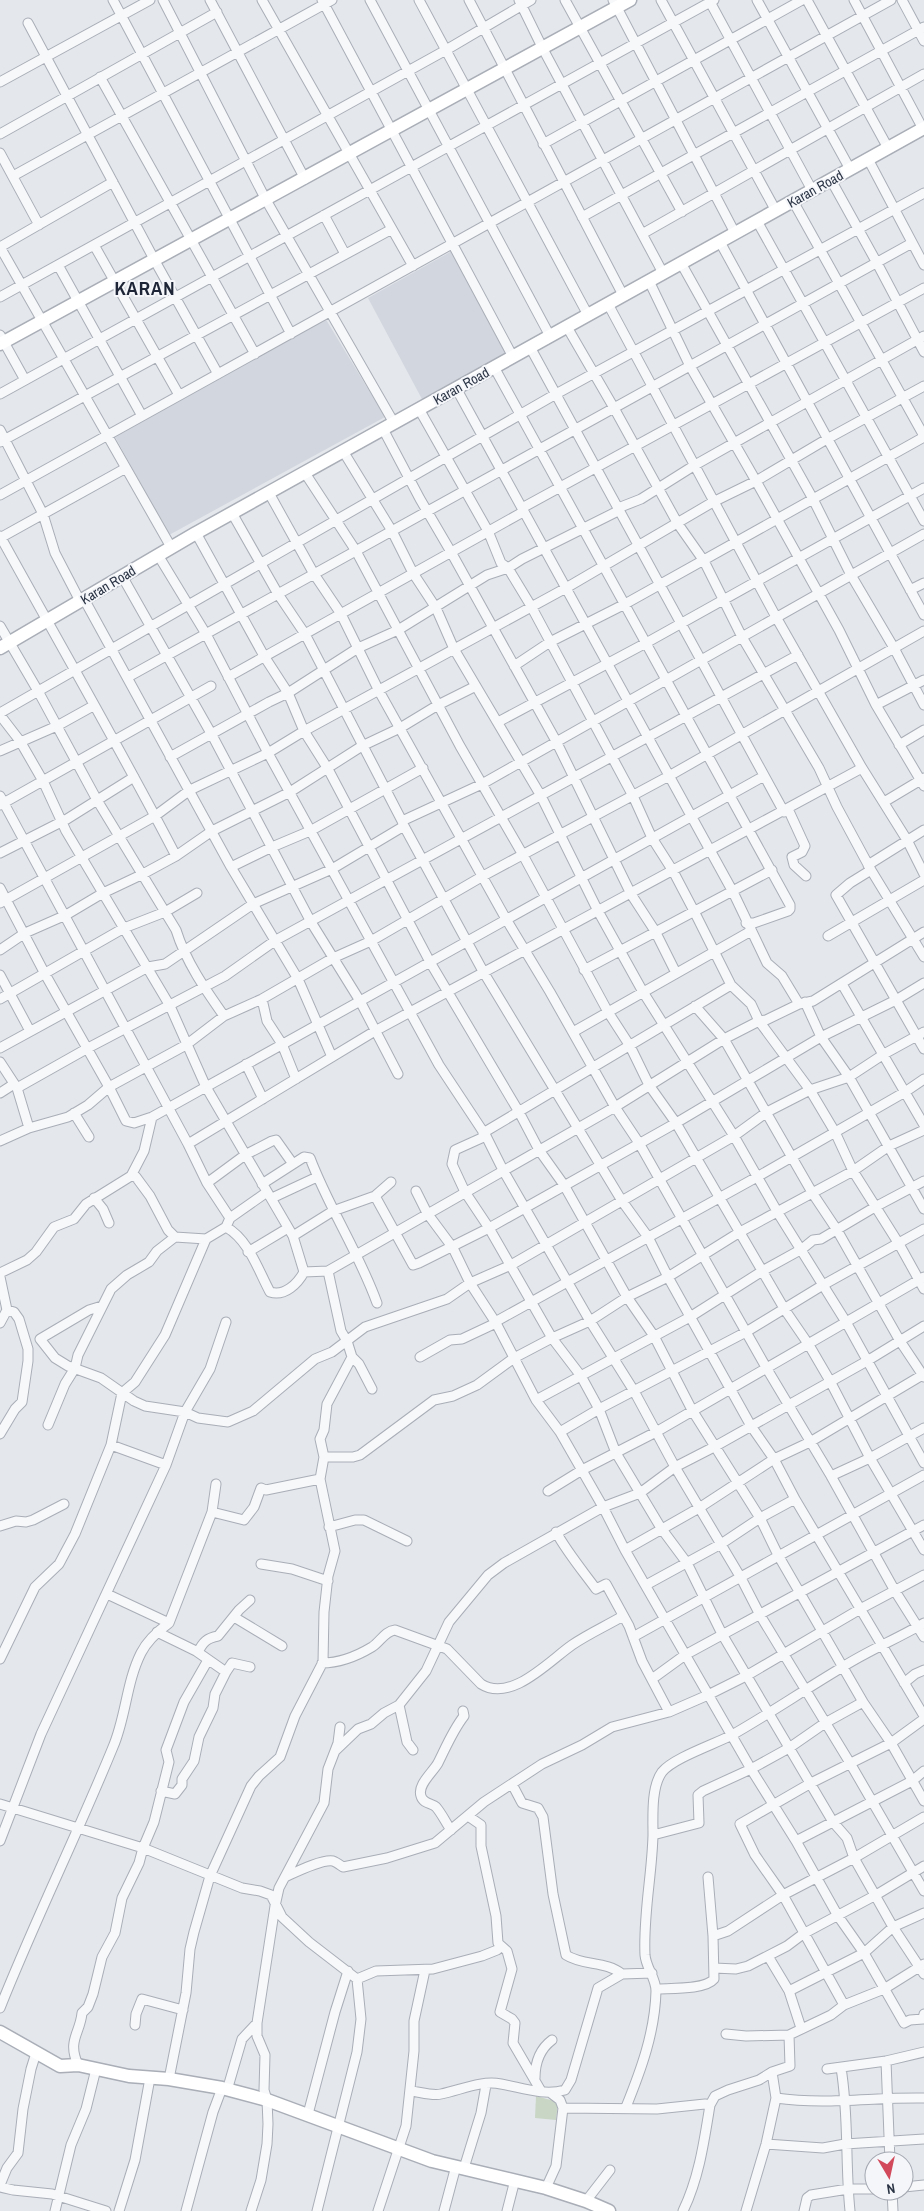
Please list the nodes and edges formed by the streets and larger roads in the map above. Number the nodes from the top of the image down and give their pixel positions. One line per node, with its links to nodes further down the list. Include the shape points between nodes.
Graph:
1 (113, 0): 24 (street)
2 (150, 0): 24 (street)
3 (163, 0): 33 (street)
4 (210, 0): 23 (street)
5 (262, 0): 32 (street)
6 (370, 0): 48 (street)
7 (419, 0): 39 (street)
8 (469, 0): 29 (street)
9 (530, 0): 21 (street)
10 (565, 0): 30 (street)
11 (630, 0): 22 (street)
12 (661, 0): 27 (street)
13 (757, 0): 26 (street)
14 (802, 0): 26 (street)
15 (807, 0): 34 (street)
16 (854, 0): 25 (street)
17 (891, 0): 25 (street)
18 (902, 0): 31 (street)
19 (326, 1): 32 (street); 59 (street)
20 (711, 1): 27 (street); 35 (street)
21 (520, 2): 29 (street); 38 (street)
22 (615, 4): 30 (street); 37 (street)
23 (216, 12): 33 (street); 41 (street)
24 (121, 15): 42 (street); 43 (street)
25 (862, 16): 34 (street); 40 (street)
26 (768, 19): 35 (street); 44 (street)
27 (673, 22): 37 (street); 45 (street)
28 (28, 23): 43 (street)
29 (484, 28): 39 (street); 47 (street)
30 (580, 28): 38 (street); 46 (street)
31 (921, 28): 36 (street); 40 (street)
32 (279, 29): 41 (street); 70 (street)
33 (180, 33): 42 (street); 50 (street)
34 (826, 36): 44 (street); 49 (street)
35 (730, 40): 45 (street); 53 (street)
36 (924, 41)
37 (636, 43): 46 (street); 54 (street)
38 (543, 49): 47 (street); 56 (street)
39 (446, 50): 48 (street); 58 (street)
40 (881, 51): 49 (street); 57 (street)
41 (238, 52): 50 (street); 80 (street)
42 (142, 54): 52 (street); 61 (street)
43 (46, 56): 55 (street); 62 (street)
44 (788, 57): 53 (street); 60 (street)
45 (693, 60): 54 (street); 63 (street)
46 (599, 63): 56 (street); 64 (street)
47 (504, 70): 58 (street); 65 (street)
48 (408, 71): 59 (street); 67 (street)
49 (846, 71): 60 (street); 66 (street)
50 (200, 73): 61 (street); 91 (street)
51 (924, 74): 57 (street)
52 (100, 77): 62 (street); 69 (street)
53 (751, 78): 63 (street); 68 (street)
54 (656, 81): 64 (street); 71 (street)
55 (0, 82)
56 (562, 84): 65 (street); 72 (street)
57 (900, 88): 66 (street); 74 (street)
58 (467, 90): 67 (street); 73 (street)
59 (371, 91): 70 (street); 76 (street)
60 (808, 92): 68 (street); 75 (street)
61 (163, 93): 69 (street); 99 (street)
62 (67, 96): 78 (street); 79 (street)
63 (714, 98): 71 (street); 77 (street)
64 (620, 101): 72 (street); 81 (street)
65 (523, 105): 73 (street); 82 (street)
66 (866, 107): 75 (street); 84 (street)
67 (430, 111): 76 (street); 83 (street)
68 (770, 113): 77 (street); 85 (street)
69 (122, 115): 79 (street); 109 (street)
70 (328, 115): 80 (street); 87 (street)
71 (675, 120): 81 (street); 88 (street)
72 (582, 122): 82 (street); 90 (street)
73 (486, 126): 83 (street); 110 (street)
74 (923, 128): 84 (street, Karan Road)
75 (828, 129): 85 (street); 93 (street)
76 (393, 131): 87 (street); 92 (street)
77 (733, 133): 88 (street); 94 (street)
78 (0, 134)
79 (88, 134): 96 (street); 100 (street)
80 (284, 139): 91 (street); 97 (street)
81 (641, 139): 90 (street); 95 (street)
82 (543, 144): 101 (street)
83 (449, 146): 92 (street); 119 (street)
84 (888, 148): 89 (street, Karan Road)
85 (789, 151): 94 (street); 103 (street)
86 (0, 153): 96 (street)
87 (350, 154): 97 (street); 102 (street)
88 (694, 155): 95 (street); 104 (street)
89 (868, 159): 93 (street, Karan Road); 111 (street)
90 (602, 160): 101 (street); 106 (street)
91 (246, 161): 99 (street); 107 (street)
92 (412, 167): 102 (street); 129 (street)
93 (850, 169): 98 (street, Karan Road)
94 (754, 171): 104 (street); 112 (street)
95 (661, 174): 106 (street); 113 (street)
96 (13, 176): 120 (street)
97 (305, 179): 107 (street)
98 (831, 180): 103 (street, Karan Road); 122 (street)
99 (210, 181): 109 (street); 116 (street)
100 (113, 182): 118 (street); 120 (street)
101 (564, 182): 110 (street); 115 (street)
102 (370, 190): 114 (street); 121 (street)
103 (812, 190): 108 (street, Karan Road)
104 (714, 193): 113 (street); 123 (street)
105 (924, 193): 111 (street)
106 (621, 196): 115 (street); 124 (street)
107 (266, 200): 116 (street); 125 (street)
108 (793, 201): 112 (street, Karan Road); 132 (street)
109 (170, 202): 118 (street); 126 (street)
110 (527, 202): 119 (street); 162 (street)
111 (895, 209): 122 (street); 128 (street)
112 (776, 211): 117 (street, Karan Road)
113 (682, 212): 124 (street)
114 (324, 215): 125 (street); 133 (street)
115 (582, 217): 152 (street)
116 (230, 219): 126 (street); 134 (street)
117 (756, 221): 123 (street, Karan Road); 141 (street)
118 (134, 223): 130 (street); 135 (street)
119 (490, 223): 129 (street); 171 (street)
120 (39, 225): 131 (street)
121 (392, 229): 133 (street); 140 (street)
122 (858, 229): 132 (street); 136 (street)
123 (735, 233): 127 (street, Karan Road)
124 (642, 234): 142 (street)
125 (286, 236): 134 (street); 143 (street)
126 (191, 240): 135 (street); 144 (street)
127 (720, 242): 137 (street, Karan Road); 150 (street)
128 (912, 243): 136 (street); 138 (street)
129 (453, 244): 140 (street); 182 (street)
130 (94, 245): 139 (street); 146 (street)
131 (0, 247): 148 (street)
132 (820, 250): 141 (street); 147 (street)
133 (345, 254): 143 (street)
134 (250, 256): 144 (street); 151 (street)
135 (154, 260): 146 (street); 154 (street)
136 (877, 262): 147 (street); 156 (street)
137 (681, 263): 142 (street, Karan Road); 159 (street)
138 (924, 264)
139 (58, 265): 148 (street); 155 (street)
140 (413, 266): 160 (street)
141 (784, 270): 150 (street); 158 (street)
142 (663, 273): 145 (street, Karan Road)
143 (309, 274): 151 (street); 160 (street)
144 (212, 277): 154 (street); 161 (street)
145 (649, 281): 152 (street, Karan Road); 168 (street)
146 (115, 282): 155 (street); 163 (street)
147 (839, 284): 158 (street); 165 (street)
148 (22, 285): 153 (street); 164 (street)
149 (924, 288): 156 (street)
150 (746, 290): 159 (street); 166 (street)
151 (270, 295): 161 (street); 169 (street)
152 (623, 296): 157 (street, Karan Road)
153 (0, 297)
154 (175, 297): 163 (street); 170 (street)
155 (78, 302): 164 (street); 173 (street)
156 (898, 302): 165 (street); 172 (street)
157 (608, 304): 162 (street, Karan Road); 178 (street)
158 (803, 304): 166 (street); 175 (street)
159 (708, 311): 168 (street); 176 (street)
160 (330, 312): 169 (street); 210 (street)
161 (233, 315): 170 (street); 180 (street)
162 (588, 315): 167 (street, Karan Road)
163 (136, 319): 173 (street); 181 (street)
164 (42, 321): 174 (street); 183 (street)
165 (861, 323): 175 (street); 184 (street)
166 (765, 325): 176 (street); 185 (street)
167 (567, 327): 171 (street, Karan Road); 188 (street)
168 (673, 330): 178 (street); 186 (street)
169 (291, 334): 180 (street)
170 (196, 335): 181 (street); 189 (street)
171 (550, 336): 177 (street, Karan Road)
172 (920, 338): 179 (street); 184 (street)
173 (99, 339): 183 (street); 190 (street)
174 (1, 340): 191 (street)
175 (824, 343): 185 (street); 192 (street)
176 (726, 346): 186 (street); 193 (street)
177 (530, 347): 182 (street, Karan Road); 198 (street)
178 (633, 351): 188 (street); 194 (street)
179 (924, 352)
180 (255, 354): 189 (street)
181 (157, 356): 190 (street); 200 (street)
182 (513, 357): 187 (street, Karan Road)
183 (63, 359): 191 (street); 199 (street)
184 (881, 360): 192 (street); 201 (street)
185 (786, 363): 193 (street); 202 (street)
186 (690, 366): 194 (street); 203 (street)
187 (494, 367): 196 (street, Karan Road); 206 (street)
188 (594, 373): 198 (street); 204 (street)
189 (218, 374): 200 (street)
190 (120, 377): 199 (street); 207 (street)
191 (25, 380): 197 (street)
192 (845, 380): 202 (street); 208 (street)
193 (748, 384): 203 (street); 209 (street)
194 (653, 386): 204 (street); 211 (street)
195 (924, 386): 201 (street)
196 (456, 388): 205 (street, Karan Road); 215 (street)
197 (0, 394)
198 (556, 394): 206 (street); 213 (street)
199 (85, 396): 214 (street); 218 (street)
200 (179, 396): 207 (street)
201 (903, 398): 208 (street); 216 (street)
202 (807, 402): 209 (street); 217 (street)
203 (712, 404): 211 (street); 219 (street)
204 (614, 408): 213 (street); 220 (street)
205 (419, 409): 210 (street, Karan Road); 223 (street)
206 (520, 415): 215 (street); 221 (street)
207 (142, 416): 214 (street)
208 (867, 418): 217 (street); 224 (street)
209 (770, 423): 219 (street); 225 (street)
210 (389, 426): 222 (street, Karan Road); 231 (street)
211 (673, 426): 220 (street); 226 (street)
212 (0, 430): 218 (street)
213 (575, 430): 221 (street); 227 (street)
214 (107, 436): 228 (street); 233 (street)
215 (482, 436): 223 (street); 229 (street)
216 (924, 437): 224 (street)
217 (827, 439): 225 (street); 232 (street)
218 (2, 441): 233 (street)
219 (734, 444): 226 (street); 234 (street)
220 (635, 446): 227 (street); 236 (street)
221 (539, 450): 229 (street); 235 (street)
222 (344, 451): 230 (street, Karan Road); 242 (street)
223 (446, 456): 231 (street); 238 (street)
224 (888, 457): 232 (street); 241 (street)
225 (790, 460): 234 (street); 243 (street)
226 (695, 465): 236 (street); 244 (street)
227 (596, 467): 235 (street); 245 (street)
228 (126, 468): 249 (street); 265 (street)
229 (501, 471): 238 (street); 246 (street)
230 (305, 473): 239 (street, Karan Road); 252 (street)
231 (409, 477): 242 (street); 247 (street)
232 (849, 479): 243 (street); 251 (street)
233 (26, 480): 240 (street); 249 (street)
234 (756, 481): 244 (street); 250 (street)
235 (560, 487): 246 (street); 255 (street)
236 (658, 487): 245 (street, via 641,499); 254 (street)
237 (924, 488): 241 (street)
238 (466, 490): 247 (street); 257 (street)
239 (268, 493): 248 (street, Karan Road); 262 (street)
240 (0, 495)
241 (910, 496): 251 (street); 253 (street)
242 (373, 497): 252 (street); 256 (street)
243 (813, 499): 250 (street); 261 (street)
244 (713, 502): 254 (street); 263 (street)
245 (618, 508): 255 (street); 264 (street)
246 (523, 510): 257 (street); 266 (street)
247 (428, 511): 256 (street); 268 (street)
248 (232, 513): 258 (street, Karan Road); 273 (street)
249 (42, 514): 260 (street); 290 (street, via 55,554)
250 (776, 518): 263 (street); 271 (street)
251 (870, 518): 261 (street); 269 (street)
252 (336, 519): 262 (street); 267 (street)
253 (924, 521)
254 (678, 524): 264 (street); 272 (street)
255 (583, 529): 266 (street); 274 (street)
256 (392, 531): 267 (street); 276 (street)
257 (488, 531): 268 (street); 275 (street, via 502,563)
258 (196, 533): 265 (street, Karan Road); 282 (street)
259 (924, 534): 269 (street)
260 (0, 537): 300 (street)
261 (834, 538): 271 (street); 278 (street)
262 (297, 542): 273 (street); 277 (street)
263 (736, 542): 272 (street); 280 (street)
264 (639, 546): 274 (street); 283 (street)
265 (171, 547): 270 (street, Karan Road)
266 (544, 548): 275 (street); 285 (street)
267 (356, 551): 277 (street); 287 (street)
268 (451, 552): 276 (street); 284 (street)
269 (890, 553): 278 (street); 286 (street)
270 (158, 555): 279 (street, Karan Road); 292 (street)
271 (798, 558): 280 (street); 289 (street)
272 (703, 560): 283 (street); 291 (street)
273 (262, 563): 282 (street); 288 (street)
274 (604, 566): 285 (street); 293 (street)
275 (508, 568): 284 (street, via 487,575); 294 (street)
276 (413, 573): 287 (street); 295 (street)
277 (314, 574): 288 (street); 297 (street)
278 (850, 575): 289 (street); 316 (street)
279 (122, 576): 290 (street, Karan Road); 304 (street)
280 (757, 581): 291 (street); 299 (street)
281 (924, 583): 286 (street)
282 (224, 584): 292 (street); 296 (street)
283 (660, 584): 293 (street); 301 (street)
284 (470, 586): 295 (street); 305 (street)
285 (566, 588): 294 (street); 302 (street)
286 (910, 590): 298 (street)
287 (378, 593): 297 (street); 306 (street)
288 (278, 594): 296 (street); 309 (street)
289 (818, 594): 299 (street); 326 (street)
290 (82, 600): 300 (street, Karan Road); 314 (street)
291 (723, 600): 301 (street); 310 (street)
292 (188, 604): 304 (street); 308 (street)
293 (625, 604): 302 (street); 312 (street)
294 (531, 606): 305 (street); 311 (street)
295 (436, 608): 306 (street); 317 (street)
296 (242, 614): 308 (street); 320 (street)
297 (341, 614): 309 (street); 315 (street)
298 (924, 616)
299 (776, 618): 310 (street); 318 (street)
300 (47, 621): 313 (street, Karan Road); 324 (street)
301 (681, 623): 312 (street); 321 (street)
302 (586, 625): 311 (street); 322 (street)
303 (0, 626): 313 (street)
304 (149, 627): 314 (street); 319 (street)
305 (494, 628): 317 (street); 323 (street)
306 (398, 630): 315 (street); 325 (street)
307 (924, 631): 316 (street)
308 (206, 634): 319 (street); 330 (street)
309 (305, 634): 320 (street); 327 (street)
310 (742, 637): 321 (street); 328 (street)
311 (550, 642): 323 (street); 333 (street)
312 (646, 643): 322 (street); 331 (street)
313 (5, 646): 338 (street)
314 (112, 648): 324 (street); 329 (street)
315 (358, 648): 327 (street); 339 (street)
316 (894, 648): 326 (street); 334 (street)
317 (454, 649): 325 (street); 336 (street)
318 (798, 655): 328 (street); 337 (street)
319 (167, 656): 329 (street); 342 (street)
320 (264, 656): 330 (street); 340 (street)
321 (701, 660): 331 (street); 341 (street)
322 (607, 663): 333 (street); 343 (street)
323 (514, 666): 344 (street)
324 (75, 669): 338 (street); 348 (street)
325 (419, 669): 339 (street); 346 (street)
326 (857, 669): 337 (street); 345 (street)
327 (325, 671): 340 (street); 349 (street)
328 (763, 674): 341 (street); 350 (street)
329 (128, 677): 354 (street)
330 (228, 677): 352 (street)
331 (666, 679): 343 (street); 353 (street)
332 (924, 680): 334 (street)
333 (572, 683): 344 (street); 355 (street)
334 (914, 685): 345 (street); 347 (street)
335 (211, 686): 342 (street)
336 (476, 686): 346 (street); 356 (street)
337 (819, 690): 350 (street); 377 (street)
338 (38, 691): 351 (street); 357 (street)
339 (379, 691): 349 (street); 358 (street)
340 (288, 693): 352 (street); 360 (street)
341 (721, 697): 353 (street); 361 (street)
342 (189, 699): 354 (street); 362 (street)
343 (628, 701): 355 (street); 363 (street)
344 (534, 702): 356 (street); 366 (street)
345 (876, 704): 367 (street)
346 (438, 705): 358 (street); 386 (street)
347 (924, 705)
348 (93, 706): 357 (street); 365 (street)
349 (344, 710): 360 (street); 368 (street)
350 (784, 711): 361 (street); 388 (street)
351 (0, 714): 364 (street)
352 (248, 714): 362 (street); 370 (street)
353 (687, 716): 363 (street); 371 (street)
354 (151, 720): 365 (street); 373 (street)
355 (591, 721): 366 (street); 372 (street)
356 (498, 722): 375 (street)
357 (57, 726): 364 (street); 374 (street)
358 (400, 728): 368 (street); 376 (street)
359 (924, 730): 367 (street)
360 (304, 732): 370 (street); 378 (street)
361 (741, 734): 371 (street); 381 (street)
362 (212, 735): 373 (street); 379 (street)
363 (648, 737): 372 (street); 380 (street)
364 (20, 741): 369 (street); 384 (street)
365 (114, 741): 374 (street); 382 (street)
366 (556, 742): 375 (street); 383 (street)
367 (899, 745): 385 (street)
368 (362, 746): 378 (street); 387 (street)
369 (0, 751)
370 (268, 753): 379 (street); 390 (street)
371 (708, 754): 380 (street); 391 (street)
372 (612, 757): 383 (street); 393 (street)
373 (170, 758): 389 (street)
374 (76, 762): 384 (street); 394 (street)
375 (519, 762): 386 (street); 392 (street)
376 (423, 768): 387 (street); 396 (street)
377 (862, 768): 388 (street); 397 (street)
378 (328, 769): 390 (street); 398 (street)
379 (230, 770): 389 (street); 399 (street)
380 (669, 776): 393 (street); 402 (street)
381 (764, 776): 391 (street); 400 (street)
382 (134, 777): 394 (street); 401 (street)
383 (574, 778): 392 (street); 404 (street)
384 (43, 781): 395 (street); 405 (street)
385 (923, 781): 397 (street)
386 (482, 784): 396 (street); 403 (street)
387 (384, 788): 398 (street); 406 (street)
388 (828, 788): 400 (street); 427 (street)
389 (190, 790): 401 (street); 409 (street)
390 (290, 792): 399 (street); 410 (street)
391 (730, 795): 402 (street); 407 (street)
392 (541, 796): 403 (street); 411 (street)
393 (633, 796): 404 (street); 413 (street)
394 (97, 800): 405 (street); 412 (street)
395 (2, 801): 414 (street)
396 (441, 802): 406 (street); 415 (street)
397 (884, 802): 416 (street)
398 (350, 809): 410 (street); 418 (street)
399 (252, 811): 409 (street); 417 (street)
400 (786, 811): 407 (street); 434 (street, via 804,846 802,852 792,857 794,865)
401 (155, 816): 412 (street); 422 (street)
402 (691, 816): 413 (street); 419 (street)
403 (500, 818): 415 (street); 421 (street)
404 (593, 818): 411 (street); 424 (street)
405 (62, 820): 414 (street); 423 (street)
406 (403, 824): 418 (street); 425 (street)
407 (750, 830): 419 (street); 429 (street)
408 (924, 830): 416 (street)
409 (212, 831): 422 (street); 426 (street)
410 (310, 831): 417 (street); 428 (street)
411 (560, 834): 421 (street); 435 (street)
412 (119, 837): 423 (street); 432 (street)
413 (652, 838): 424 (street); 430 (street)
414 (24, 839): 420 (street); 436 (street)
415 (462, 839): 425 (street); 433 (street)
416 (907, 840): 427 (street); 431 (street)
417 (272, 847): 426 (street); 439 (street)
418 (368, 848): 428 (street); 437 (street)
419 (710, 851): 430 (street); 441 (street)
420 (0, 853)
421 (523, 855): 433 (street); 446 (street)
422 (176, 856): 432 (street)
423 (81, 858): 436 (street); 442 (street)
424 (614, 859): 435 (street); 444 (street)
425 (422, 860): 437 (street); 445 (street)
426 (231, 867): 450 (street)
427 (869, 867): 447 (street); 458 (street, via 836,895)
428 (332, 868): 439 (street); 448 (street)
429 (772, 870): 441 (street); 459 (street, via 790,910)
430 (673, 871): 444 (street); 451 (street)
431 (924, 874)
432 (141, 875): 442 (street); 453 (street)
433 (483, 876): 445 (street); 455 (street)
434 (806, 876)
435 (581, 878): 446 (street); 452 (street)
436 (44, 880): 449 (street); 454 (street)
437 (387, 880): 448 (street); 456 (street)
438 (924, 880): 447 (street)
439 (292, 885): 450 (street); 457 (street)
440 (0, 888): 449 (street)
441 (733, 892): 451 (street); 459 (street)
442 (102, 893): 454 (street); 460 (street)
443 (197, 893): 453 (street)
444 (631, 894): 452 (street); 462 (street)
445 (444, 898): 456 (street); 469 (street)
446 (545, 898): 455 (street); 461 (street)
447 (890, 900): 458 (street); 466 (street)
448 (349, 901): 457 (street); 468 (street)
449 (3, 902): 464 (street)
450 (253, 904): 467 (street); 473 (street)
451 (694, 910): 462 (street); 475 (street)
452 (598, 911): 461 (street); 471 (street)
453 (165, 912): 460 (street); 473 (street, via 176,930)
454 (66, 915): 464 (street); 472 (street)
455 (506, 919): 469 (street); 474 (street)
456 (406, 920): 468 (street); 478 (street)
457 (311, 922): 467 (street); 476 (street)
458 (852, 922): 465 (street); 479 (street)
459 (749, 927): 475 (street); 500 (street, via 767,963 782,976)
460 (124, 928): 472 (street); 480 (street)
461 (562, 931): 474 (street); 481 (street)
462 (655, 931): 471 (street); 483 (street)
463 (924, 932): 466 (street)
464 (25, 933): 470 (street); 484 (street)
465 (828, 936)
466 (912, 938): 477 (street); 479 (street)
467 (276, 940): 486 (street); 491 (street)
468 (371, 941): 476 (street); 487 (street)
469 (468, 941): 478 (street); 482 (street)
470 (0, 950)
471 (622, 950): 481 (street); 494 (street)
472 (85, 951): 484 (street); 492 (street)
473 (182, 951): 480 (street, via 165,964); 491 (street)
474 (525, 951): 482 (street); 514 (street)
475 (715, 951): 483 (street); 490 (street)
476 (333, 958): 486 (street); 499 (street)
477 (924, 958)
478 (430, 962): 487 (street); 493 (street)
479 (875, 963): 489 (street); 498 (street)
480 (148, 967): 492 (street); 501 (street)
481 (584, 970): 504 (street)
482 (484, 973): 493 (street); 541 (street)
483 (676, 973): 494 (street)
484 (45, 974): 495 (street); 503 (street)
485 (0, 975): 495 (street)
486 (298, 979): 497 (street); 509 (street)
487 (393, 982): 499 (street); 505 (street)
488 (924, 983): 498 (street)
489 (842, 984): 500 (street, via 813,1001); 507 (street)
490 (731, 985): 502 (street); 508 (street, via 751,1004)
491 (204, 988): 501 (street); 506 (street)
492 (104, 990): 503 (street); 511 (street)
493 (448, 992): 505 (street); 549 (street)
494 (643, 992): 504 (street); 510 (street)
495 (10, 994): 496 (street); 512 (street)
496 (0, 999)
497 (262, 999): 506 (street); 518 (street, via 267,1021)
498 (896, 1000): 507 (street); 515 (street)
499 (360, 1001): 509 (street); 513 (street)
500 (802, 1003): 508 (street); 516 (street)
501 (170, 1006): 511 (street); 519 (street)
502 (695, 1006): 510 (street); 517 (street)
503 (66, 1011): 512 (street); 522 (street)
504 (608, 1012): 514 (street); 520 (street)
505 (410, 1013): 513 (street); 561 (street, via 439,1065)
506 (224, 1016): 519 (street)
507 (861, 1016): 516 (street); 524 (street)
508 (759, 1021): 517 (street); 526 (street)
509 (316, 1025): 518 (street); 525 (street)
510 (663, 1026): 520 (street); 528 (street)
511 (125, 1029): 522 (street); 530 (street)
512 (30, 1031): 521 (street)
513 (375, 1031): 525 (street); 532 (street)
514 (573, 1032): 531 (street)
515 (920, 1034): 523 (street); 524 (street)
516 (821, 1037): 526 (street); 533 (street)
517 (724, 1039): 528 (street); 535 (street)
518 (282, 1044): 529 (street); 534 (street)
519 (186, 1045): 530 (street); 540 (street)
520 (630, 1046): 531 (street); 537 (street)
521 (0, 1048)
522 (88, 1048): 538 (street); 539 (street)
523 (924, 1049)
524 (884, 1054): 533 (street); 543 (street)
525 (332, 1057): 534 (street)
526 (786, 1057): 535 (street); 542 (street)
527 (0, 1062): 538 (street)
528 (686, 1062): 537 (street); 546 (street)
529 (246, 1064): 540 (street); 545 (street)
530 (145, 1067): 539 (street); 548 (street)
531 (593, 1068): 541 (street); 547 (street)
532 (398, 1074)
533 (848, 1077): 542 (street); 552 (street)
534 (296, 1079): 545 (street)
535 (748, 1079): 546 (street); 550 (street)
536 (924, 1079): 543 (street)
537 (649, 1085): 547 (street); 555 (street)
538 (15, 1086): 544 (street); 557 (street)
539 (109, 1087): 551 (street); 553 (street, via 130,1124)
540 (206, 1087): 548 (street); 554 (street)
541 (556, 1090): 549 (street); 558 (street)
542 (810, 1090): 550 (street); 560 (street)
543 (905, 1092): 552 (street); 556 (street)
544 (0, 1093)
545 (263, 1099): 554 (street)
546 (712, 1100): 555 (street); 562 (street)
547 (615, 1107): 558 (street); 565 (street)
548 (168, 1108): 553 (street); 566 (street)
549 (519, 1112): 561 (street); 568 (street)
550 (767, 1112): 562 (street); 571 (street)
551 (74, 1113): 557 (street); 563 (street)
552 (867, 1113): 560 (street); 567 (street)
553 (152, 1116): 576 (street, via 144,1151)
554 (226, 1121): 566 (street); 569 (street)
555 (676, 1123): 565 (street); 570 (street)
556 (924, 1125)
557 (29, 1128): 564 (street)
558 (578, 1128): 568 (street); 573 (street)
559 (924, 1130): 567 (street)
560 (835, 1132): 571 (street); 575 (street)
561 (485, 1135): 574 (street); 587 (street, via 455,1150 452,1164)
562 (734, 1136): 570 (street); 578 (street)
563 (89, 1137)
564 (0, 1141)
565 (639, 1143): 573 (street); 579 (street)
566 (188, 1144): 582 (street)
567 (889, 1146): 575 (street); 584 (street)
568 (539, 1150): 574 (street); 583 (street)
569 (244, 1155): 572 (street, via 276,1140); 582 (street); 586 (street)
570 (696, 1157): 579 (street); 590 (street)
571 (792, 1157): 578 (street); 588 (street)
572 (293, 1164): 577 (street, via 308,1157); 586 (street)
573 (601, 1164): 583 (street); 592 (street)
574 (503, 1170): 587 (street); 593 (street)
575 (853, 1171): 588 (street); 594 (street)
576 (131, 1176): 591 (street); 609 (street, via 136,1177 150,1196)
577 (317, 1177): 586 (street); 596 (street)
578 (757, 1177): 590 (street); 598 (street)
579 (659, 1180): 592 (street); 599 (street)
580 (924, 1181): 584 (street)
581 (391, 1182): 589 (street)
582 (207, 1183): 601 (street)
583 (564, 1185): 593 (street); 602 (street)
584 (912, 1188): 594 (street); 595 (street)
585 (416, 1191): 597 (street)
586 (267, 1192): 601 (street); 606 (street)
587 (465, 1192): 597 (street); 603 (street)
588 (813, 1194): 598 (street); 605 (street)
589 (375, 1196): 596 (street); 607 (street)
590 (718, 1197): 599 (street); 608 (street)
591 (94, 1198): 600 (street); 625 (street, via 79,1210 74,1219 54,1227 27,1260)
592 (622, 1201): 602 (street); 610 (street)
593 (526, 1206): 603 (street); 612 (street)
594 (875, 1207): 605 (street); 613 (street)
595 (924, 1209)
596 (333, 1212): 606 (street); 617 (street)
597 (427, 1213): 607 (street); 614 (street)
598 (778, 1213): 608 (street); 615 (street)
599 (681, 1219): 610 (street); 618 (street)
600 (110, 1223)
601 (228, 1223): 611 (street); 616 (street)
602 (586, 1223): 612 (street); 619 (street)
603 (489, 1228): 614 (street); 620 (street)
604 (924, 1229): 613 (street)
605 (837, 1230): 615 (street, via 822,1239 813,1240); 621 (street)
606 (290, 1232): 616 (street); 624 (street)
607 (394, 1232): 614 (street, via 413,1265); 617 (street)
608 (740, 1232): 618 (street); 622 (street)
609 (175, 1237): 611 (street); 637 (street, via 149,1262 117,1283)
610 (648, 1237): 619 (street); 626 (street)
611 (206, 1239): 668 (street, via 165,1335 135,1382)
612 (548, 1244): 620 (street); 628 (street)
613 (899, 1244): 621 (street); 627 (street)
614 (453, 1248): 629 (street)
615 (802, 1249): 622 (street); 630 (street)
616 (248, 1252): 624 (street, via 257,1263 270,1292 276,1294 291,1287 299,1282)
617 (356, 1255): 623 (street); 634 (street)
618 (703, 1256): 626 (street); 632 (street)
619 (607, 1260): 628 (street); 633 (street)
620 (511, 1265): 629 (street); 635 (street)
621 (857, 1266): 630 (street); 636 (street)
622 (764, 1270): 632 (street); 639 (street)
623 (328, 1271): 624 (street); 650 (street, via 341,1331)
624 (304, 1272)
625 (0, 1275): 638 (street)
626 (668, 1277): 633 (street); 640 (street)
627 (922, 1278): 631 (street); 636 (street)
628 (570, 1282): 635 (street); 641 (street)
629 (470, 1283): 645 (street); 650 (street, via 447,1299 365,1328)
630 (823, 1285): 639 (street); 644 (street)
631 (924, 1289)
632 (726, 1294): 640 (street); 647 (street)
633 (627, 1296): 641 (street); 648 (street)
634 (377, 1303)
635 (531, 1303): 645 (street); 649 (street)
636 (878, 1304): 644 (street); 651 (street)
637 (102, 1306): 659 (street); 659 (street, via 89,1310 40,1339 55,1358)
638 (7, 1310): 642 (street); 681 (street, via 19,1318 28,1361 22,1402)
639 (785, 1310): 647 (street); 652 (street)
640 (690, 1317): 648 (street); 653 (street)
641 (590, 1321): 649 (street); 656 (street)
642 (0, 1322)
643 (226, 1322): 674 (street, via 210,1369)
644 (846, 1322): 652 (street); 658 (street)
645 (495, 1323): 655 (street, via 462,1339 450,1340); 657 (street)
646 (924, 1326): 651 (street)
647 (746, 1332): 653 (street); 660 (street)
648 (654, 1336): 656 (street); 661 (street)
649 (552, 1338): 657 (street); 663 (street)
650 (347, 1341): 654 (street); 674 (street, via 315,1359 271,1398 238,1419 228,1422 198,1418)
651 (900, 1341): 658 (street); 662 (street)
652 (809, 1345): 660 (street); 664 (street)
653 (709, 1352): 661 (street); 665 (street)
654 (352, 1357): 666 (street); 687 (street, via 327,1404 320,1438)
655 (420, 1357)
656 (614, 1357): 663 (street); 667 (street)
657 (514, 1358): 670 (street); 687 (street, via 466,1390 434,1400 360,1455)
658 (867, 1361): 664 (street); 669 (street)
659 (74, 1368): 668 (street, via 101,1378); 676 (street)
660 (767, 1369): 665 (street); 671 (street)
661 (673, 1372): 667 (street); 673 (street)
662 (924, 1375): 669 (street)
663 (580, 1376): 670 (street); 672 (street)
664 (830, 1381): 671 (street); 675 (street)
665 (731, 1388): 673 (street); 677 (street)
666 (372, 1389)
667 (634, 1391): 672 (street); 680 (street)
668 (122, 1393): 674 (street, via 145,1406); 684 (street)
669 (888, 1394): 675 (street); 682 (street)
670 (536, 1400): 679 (street)
671 (788, 1405): 677 (street); 683 (street)
672 (599, 1409): 679 (street); 686 (street)
673 (692, 1410): 680 (street); 685 (street)
674 (185, 1412): 691 (street)
675 (848, 1419): 683 (street); 688 (street)
676 (48, 1425)
677 (751, 1426): 685 (street); 689 (street)
678 (924, 1428): 682 (street)
679 (560, 1432): 693 (street)
680 (656, 1432): 686 (street); 692 (street)
681 (0, 1434)
682 (909, 1437): 688 (street); 690 (street)
683 (810, 1442): 689 (street); 694 (street)
684 (111, 1444): 691 (street); 752 (street, via 75,1534 59,1564 35,1587)
685 (714, 1447): 692 (street); 697 (street)
686 (616, 1453): 693 (street); 700 (street)
687 (324, 1457): 696 (street)
688 (870, 1458): 694 (street); 701 (street)
689 (774, 1459): 697 (street); 702 (street)
690 (924, 1463)
691 (166, 1464): 731 (street)
692 (675, 1467): 700 (street); 705 (street)
693 (582, 1470): 699 (street); 704 (street)
694 (831, 1476): 707 (street)
695 (924, 1476): 701 (street)
696 (320, 1479): 706 (street, via 266,1490 261,1488 254,1507 244,1520); 711 (street)
697 (737, 1483): 705 (street); 708 (street)
698 (216, 1484): 706 (street)
699 (548, 1491)
700 (640, 1493): 704 (street); 712 (street)
701 (891, 1494): 707 (street); 714 (street)
702 (795, 1499): 708 (street); 715 (street)
703 (64, 1504): 710 (street, via 33,1520)
704 (603, 1507): 713 (street); 718 (street)
705 (699, 1508): 712 (street); 717 (street)
706 (212, 1512): 739 (street)
707 (853, 1516): 715 (street); 720 (street)
708 (760, 1518): 717 (street); 721 (street)
709 (924, 1525): 714 (street)
710 (0, 1526)
711 (329, 1527): 716 (street, via 364,1520); 727 (street, via 335,1551)
712 (661, 1528): 718 (street); 722 (street)
713 (556, 1532): 736 (street, via 596,1589 606,1584); 746 (street, via 488,1575 449,1622)
714 (913, 1532): 719 (street); 720 (street)
715 (818, 1534): 721 (street); 724 (street)
716 (407, 1541)
717 (721, 1544): 722 (street); 726 (street)
718 (625, 1550): 728 (street)
719 (924, 1550)
720 (875, 1551): 724 (street); 729 (street)
721 (778, 1555): 726 (street); 730 (street)
722 (687, 1563): 728 (street); 732 (street)
723 (261, 1564): 727 (street, via 292,1569)
724 (838, 1571): 730 (street); 734 (street)
725 (924, 1575): 729 (street)
726 (741, 1578): 732 (street); 735 (street)
727 (328, 1581): 754 (street, via 322,1626)
728 (646, 1585): 738 (street)
729 (895, 1591): 734 (street); 740 (street)
730 (801, 1593): 735 (street); 741 (street)
731 (107, 1594): 739 (street); 788 (street, via 41,1734)
732 (705, 1596): 738 (street); 743 (street)
733 (250, 1600): 737 (street)
734 (862, 1608): 741 (street); 748 (street)
735 (760, 1615): 743 (street); 750 (street)
736 (623, 1616): 744 (street); 746 (street, via 571,1646 543,1670 500,1690 481,1684 452,1653)
737 (234, 1617): 747 (street); 749 (street, via 218,1636 210,1637)
738 (665, 1620): 744 (street); 751 (street)
739 (169, 1622): 742 (street)
740 (921, 1625): 745 (street); 748 (street)
741 (824, 1631): 750 (street); 755 (street)
742 (157, 1632): 749 (street); 792 (street, via 142,1651 131,1676 116,1742)
743 (722, 1634): 751 (street); 759 (street)
744 (633, 1637): 760 (street)
745 (924, 1637)
746 (437, 1645): 754 (street, via 392,1630 357,1654 337,1662); 765 (street, via 426,1671)
747 (282, 1646)
748 (883, 1646): 755 (street); 761 (street)
749 (196, 1651): 753 (street)
750 (784, 1654): 759 (street); 762 (street)
751 (685, 1655): 760 (street); 763 (street)
752 (0, 1659)
753 (208, 1660): 758 (street); 783 (street, via 184,1702 166,1750 169,1762)
754 (322, 1663): 802 (street, via 295,1716 280,1757 252,1786)
755 (843, 1666): 762 (street); 764 (street)
756 (250, 1667): 758 (street, via 232,1663)
757 (924, 1670): 761 (street)
758 (226, 1672): 783 (street, via 182,1785 174,1794)
759 (746, 1676): 763 (street); 768 (street)
760 (652, 1678): 767 (street)
761 (904, 1683): 769 (street)
762 (805, 1690): 768 (street); 770 (street)
763 (708, 1695): 767 (street); 772 (street)
764 (863, 1702): 770 (street); 773 (street)
765 (399, 1705): 775 (street, via 405,1737); 776 (street, via 358,1729)
766 (463, 1712): 793 (street, via 464,1716 421,1790 423,1800 434,1805)
767 (668, 1712): 782 (street, via 612,1727 542,1764)
768 (767, 1713): 772 (street); 774 (street)
769 (924, 1718): 773 (street)
770 (825, 1723): 774 (street); 777 (street)
771 (340, 1728): 776 (street)
772 (731, 1735): 778 (street); 794 (street, via 663,1771 654,1798)
773 (891, 1743): 777 (street); 780 (street)
774 (789, 1748): 778 (street); 781 (street)
775 (413, 1750)
776 (334, 1752): 803 (street, via 328,1769 324,1803)
777 (850, 1763): 781 (street); 784 (street)
778 (751, 1770): 787 (street); 794 (street, via 715,1784 698,1795 699,1823)
779 (924, 1770): 780 (street)
780 (912, 1781): 784 (street); 785 (street)
781 (811, 1783): 787 (street); 791 (street)
782 (512, 1784): 789 (street); 824 (street, via 522,1803 538,1808 542,1817 566,1954 612,1967)
783 (161, 1791): 798 (street, via 154,1822)
784 (872, 1801): 791 (street); 795 (street)
785 (924, 1801)
786 (0, 1804): 788 (street)
787 (772, 1806): 797 (street); 808 (street, via 740,1824 755,1855)
788 (12, 1808): 792 (street); 796 (street)
789 (468, 1816): 793 (street); 815 (street, via 481,1825 482,1851)
790 (924, 1816): 795 (street)
791 (833, 1822): 797 (street); 799 (street, via 847,1838)
792 (80, 1828): 798 (street); 830 (street, via 30,1933)
793 (451, 1830): 803 (street, via 435,1843 407,1853 344,1867 327,1861)
794 (653, 1835): 822 (street, via 645,1956)
795 (890, 1835): 799 (street); 801 (street)
796 (0, 1840)
797 (796, 1841): 805 (street)
798 (143, 1848): 802 (street); 843 (street, via 122,1898 115,1933 102,1957 93,1994 74,2035 73,2047)
799 (854, 1858): 805 (street); 807 (street)
800 (924, 1866): 801 (street)
801 (912, 1872): 806 (street); 807 (street)
802 (210, 1876): 809 (street, via 271,1895); 831 (street, via 190,1949)
803 (285, 1877): 809 (street)
804 (708, 1877): 814 (street)
805 (815, 1877): 808 (street); 811 (street)
806 (924, 1891)
807 (876, 1894): 811 (street); 812 (street)
808 (782, 1895): 813 (street); 814 (street, via 728,1930)
809 (275, 1906): 821 (street, via 309,1942); 833 (street)
810 (924, 1913): 812 (street)
811 (838, 1916): 813 (street); 816 (street)
812 (894, 1927): 816 (street); 819 (street)
813 (803, 1934): 817 (street); 823 (street)
814 (713, 1936): 818 (street)
815 (501, 1946): 820 (street, via 482,1956); 850 (street, via 507,1951 512,1969 500,2012 515,2023 513,2043)
816 (864, 1953): 823 (street); 827 (street)
817 (768, 1956): 818 (street, via 742,1968); 828 (street)
818 (714, 1968): 826 (street, via 711,1983)
819 (923, 1968): 827 (street)
820 (425, 1970): 825 (street, via 376,1971); 854 (street, via 414,2021)
821 (348, 1971): 825 (street); 864 (street)
822 (652, 1973): 824 (street); 826 (street)
823 (827, 1973): 828 (street); 829 (street)
824 (622, 1974): 855 (street, via 598,1988 572,2080 565,2090)
825 (357, 1979): 865 (street, via 361,2019 357,2052)
826 (656, 1988): 862 (street, via 649,2042)
827 (884, 1989): 829 (street); 832 (street, via 904,2023)
828 (789, 1991): 835 (street)
829 (844, 2005): 835 (street, via 832,2015)
830 (0, 2008)
831 (183, 2010): 834 (street, via 142,1999); 849 (street)
832 (924, 2018)
833 (257, 2023): 852 (street, via 242,2039 228,2087); 859 (street, via 257,2036 265,2055 264,2090)
834 (134, 2025)
835 (801, 2028): 838 (street)
836 (0, 2032): 841 (street)
837 (726, 2034): 838 (street)
838 (789, 2035): 847 (street, via 790,2066)
839 (552, 2040): 850 (street, via 543,2047 535,2067)
840 (924, 2052): 842 (street)
841 (36, 2053): 843 (street, via 60,2066); 875 (street, via 23,2108 18,2153)
842 (886, 2061): 844 (street); 856 (street)
843 (78, 2065): 845 (street)
844 (841, 2068): 846 (street); 860 (street)
845 (96, 2069): 848 (street); 879 (street, via 86,2109 71,2145)
846 (827, 2069)
847 (772, 2072): 857 (street); 861 (street, via 715,2096)
848 (150, 2078): 849 (street); 883 (street, via 135,2160)
849 (169, 2079): 852 (street)
850 (535, 2081): 853 (street)
851 (486, 2084): 853 (street); 854 (street, via 465,2086 440,2094); 872 (street, via 481,2113)
852 (222, 2088): 859 (street); 884 (street)
853 (540, 2090): 855 (street)
854 (411, 2091): 870 (street)
855 (552, 2094): 863 (street, via 560,2100)
856 (889, 2097): 858 (street); 860 (street); 867 (street)
857 (776, 2098): 860 (street); 868 (street)
858 (924, 2098)
859 (267, 2100): 864 (street); 885 (street, via 267,2144 261,2180)
860 (846, 2101): 869 (street)
861 (710, 2105): 862 (street, via 657,2109); 891 (street, via 697,2174)
862 (626, 2107): 863 (street)
863 (563, 2108): 876 (street, via 556,2166)
864 (308, 2114): 865 (street)
865 (337, 2125): 870 (street); 886 (street)
866 (924, 2140): 867 (street)
867 (890, 2142): 869 (street); 871 (street)
868 (766, 2144): 869 (street, via 823,2148); 892 (street)
869 (846, 2144): 877 (street)
870 (399, 2150): 872 (street); 887 (street)
871 (890, 2151)
872 (460, 2167): 874 (street); 888 (street)
873 (610, 2170): 880 (street)
874 (515, 2180): 876 (street); 889 (street)
875 (0, 2186): 879 (street)
876 (546, 2188): 880 (street)
877 (848, 2189): 878 (street); 893 (street, via 811,2195); 894 (street)
878 (864, 2189)
879 (59, 2197): 881 (street); 882 (street)
880 (586, 2201): 890 (street)
881 (55, 2211)
882 (106, 2211)
883 (119, 2211)
884 (186, 2211)
885 (250, 2211)
886 (317, 2211)
887 (378, 2211)
888 (444, 2211)
889 (507, 2211)
890 (609, 2211)
891 (683, 2211)
892 (746, 2211)
893 (804, 2211)
894 (850, 2211)

